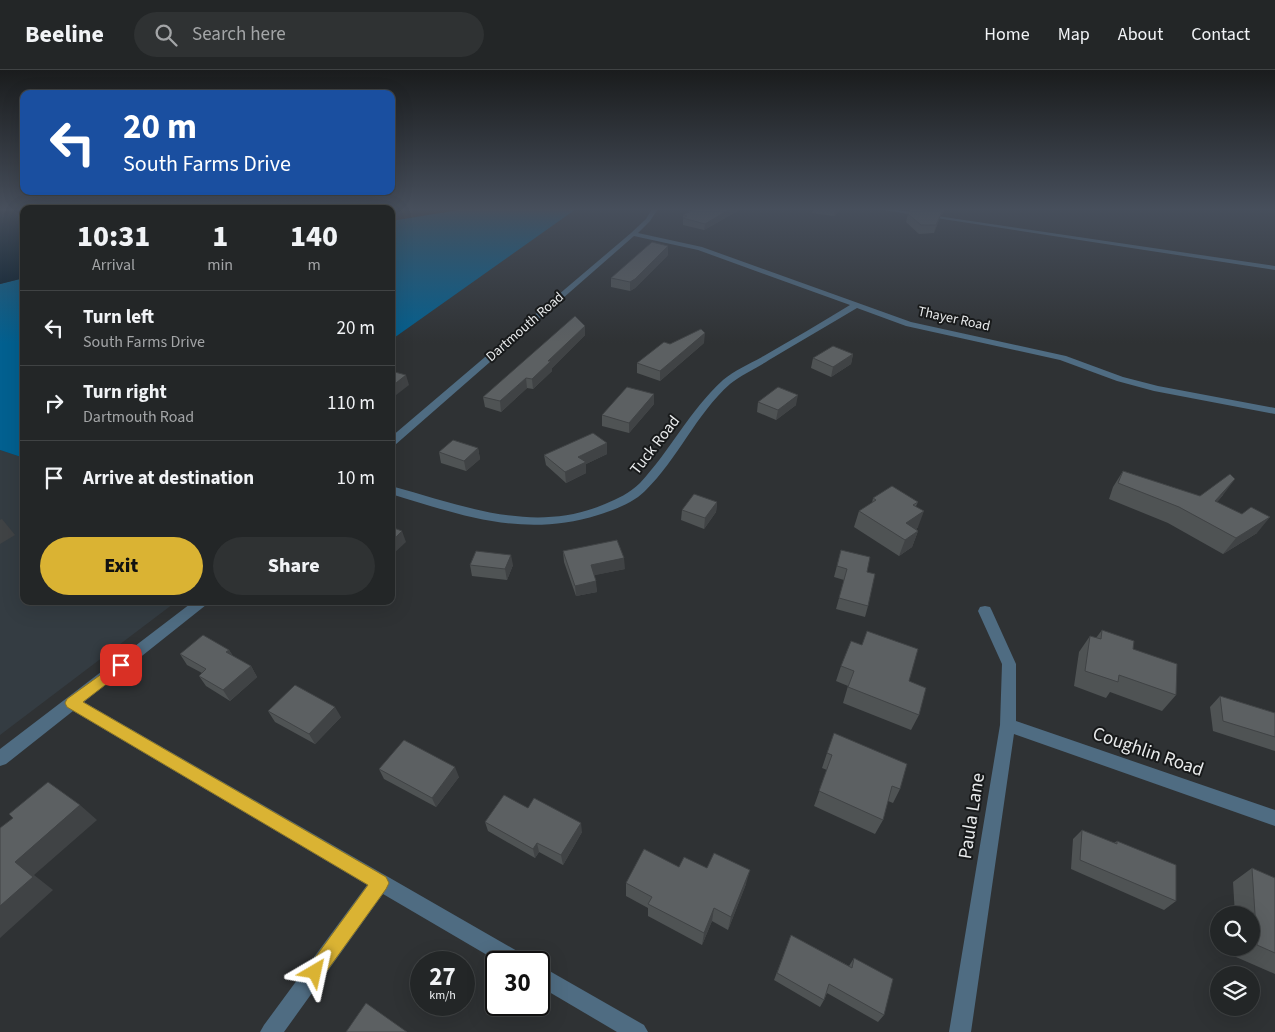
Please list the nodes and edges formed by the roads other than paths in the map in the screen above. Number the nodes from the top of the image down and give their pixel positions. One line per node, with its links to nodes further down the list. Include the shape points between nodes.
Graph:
1 (610, 254): 7 (street, Dartmouth Road)
2 (716, 254): 5 (street, Thayer Road)
3 (1182, 254): 4 (street)
4 (1275, 268)
5 (856, 305): 6 (street, Thayer Road, via 909,324 1063,358 1157,389); 8 (street, Tuck Road, via 728,381 712,395 640,490 607,508 552,522 512,522 473,515)
6 (1275, 411)
7 (395, 440)
8 (395, 491)
9 (199, 605): 11 (street)
10 (985, 611): 12 (street, Paula Lane, via 1010,664)
11 (72, 703): 13 (street); 15 (street)
12 (1008, 725): 14 (street, Coughlin Road); 20 (street, Paula Lane)
13 (0, 759)
14 (1275, 818)
15 (380, 883): 16 (street); 18 (street)
16 (498, 951)
17 (550, 981): 19 (street)
18 (272, 1032)
19 (637, 1032)
20 (960, 1032)

